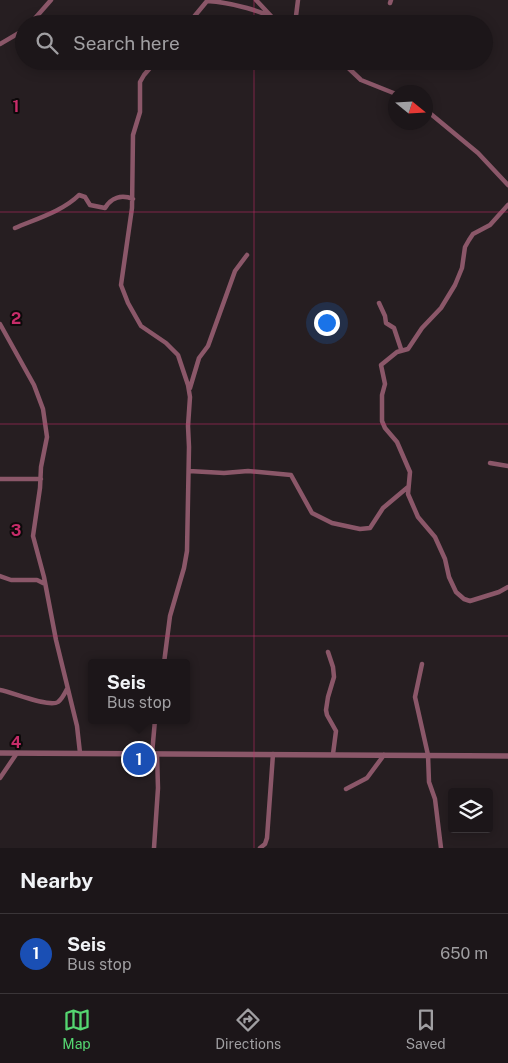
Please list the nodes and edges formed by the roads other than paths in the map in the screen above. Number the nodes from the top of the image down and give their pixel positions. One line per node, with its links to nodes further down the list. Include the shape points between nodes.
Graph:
1 (51, 0): 6 (street)
2 (206, 0): 5 (street); 7 (street)
3 (256, 0): 9 (street)
4 (298, 0): 10 (street)
5 (221, 1): 8 (street)
6 (38, 15)
7 (195, 15)
8 (266, 15)
9 (270, 15)
10 (296, 15)
11 (15, 35): 12 (street)
12 (0, 44)
13 (148, 70): 18 (street, via 140,82 140,107 133,135)
14 (350, 70): 15 (street, via 361,80)
15 (388, 91)
16 (433, 116): 17 (street, via 478,153)
17 (508, 185)
18 (133, 199): 20 (street, via 127,196 115,198 105,208 90,206 85,197 79,195 75,200); 25 (street, via 122,290 141,326 178,355)
19 (508, 205): 24 (street, via 490,225 473,234 465,248 460,275 441,308 408,348)
20 (15, 228)
21 (247, 254): 25 (street, via 235,271)
22 (380, 303): 24 (street, via 386,322 394,328)
23 (0, 324): 30 (street, via 42,403 47,437)
24 (401, 350): 31 (street, via 381,365 385,384 382,421 404,454 411,474)
25 (189, 389): 28 (street)
26 (490, 463): 27 (street)
27 (508, 466)
28 (189, 471): 31 (street, via 291,475 312,513 332,523 360,529 370,528 384,508); 36 (street, via 187,552 170,616)
29 (0, 479): 30 (street)
30 (41, 479): 33 (street, via 33,536)
31 (408, 487): 34 (street, via 418,517 435,537 456,592 472,601)
32 (0, 576): 33 (street, via 11,580 37,580)
33 (45, 584): 38 (street)
34 (508, 587)
35 (328, 652): 46 (street, via 334,672 326,710 336,731)
36 (165, 659)
37 (422, 664): 48 (street, via 415,697)
38 (67, 689): 39 (street, via 58,702 52,704); 43 (street, via 77,726)
39 (0, 690)
40 (155, 724): 44 (street)
41 (0, 753): 42 (street)
42 (17, 753): 43 (street); 50 (street)
43 (80, 754): 44 (street)
44 (154, 754): 45 (street); 52 (street, via 158,788)
45 (273, 754): 46 (street); 53 (street, via 267,838)
46 (333, 754): 47 (street)
47 (384, 755): 48 (street); 51 (street, via 367,778)
48 (428, 755): 49 (street); 54 (street, via 429,782 435,799)
49 (508, 756)
50 (0, 778)
51 (346, 788)
52 (154, 848)
53 (260, 848)
54 (441, 848)

